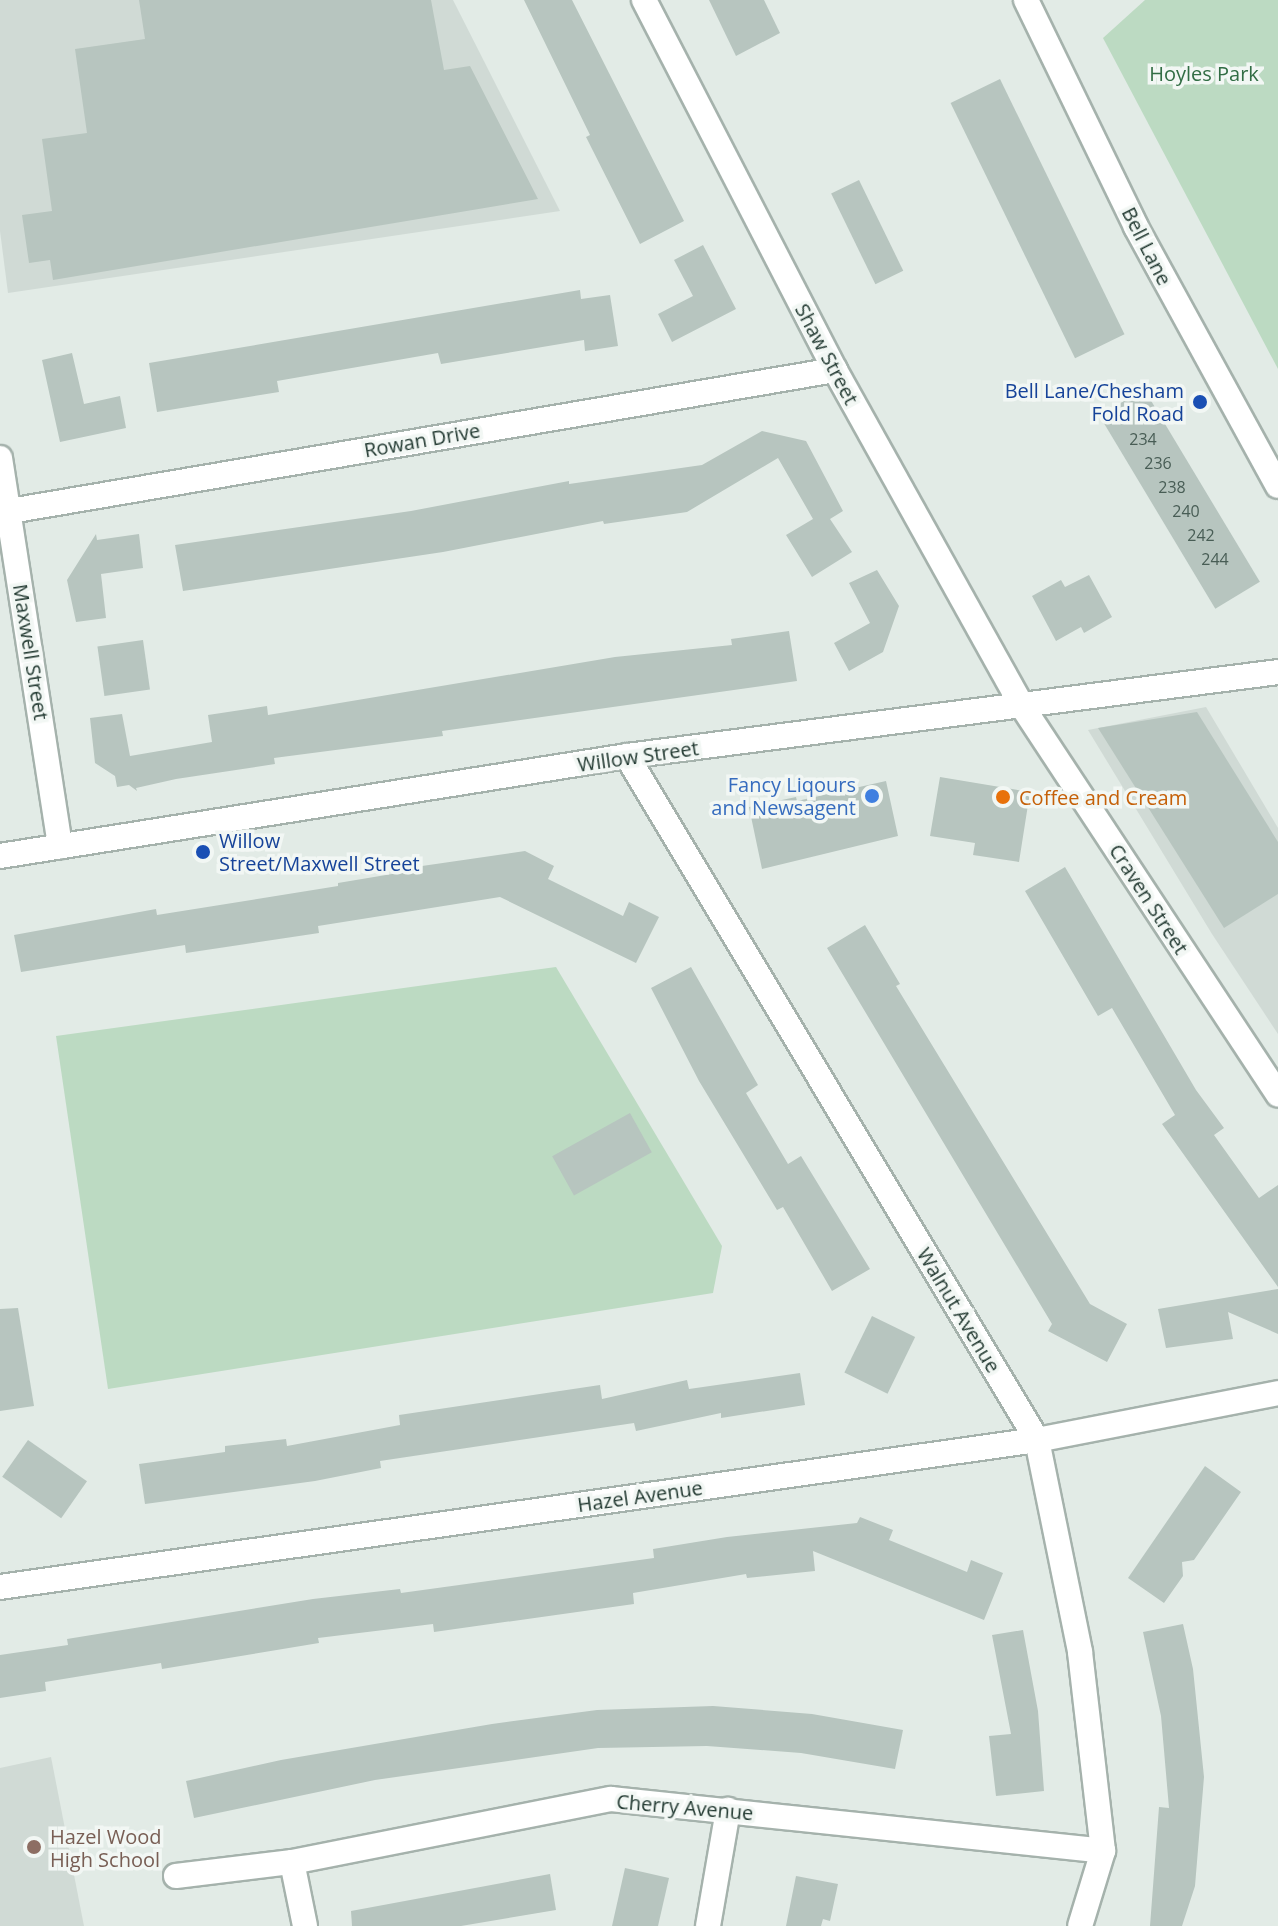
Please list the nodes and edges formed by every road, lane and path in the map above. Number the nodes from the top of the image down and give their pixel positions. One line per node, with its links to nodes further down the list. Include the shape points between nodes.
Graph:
1 (644, 0): 3 (street, Shaw Street)
2 (1026, 0): 5 (street, Bell Lane, via 1136,227)
3 (835, 370): 6 (street, Rowan Drive); 8 (street, Shaw Street)
4 (0, 458): 6 (street, Maxwell Street)
5 (1278, 486)
6 (10, 511): 10 (street, Maxwell Street)
7 (1278, 672): 8 (street, Willow Street)
8 (1020, 703): 9 (street, Willow Street); 12 (street, Craven Street)
9 (627, 756): 10 (street, Willow Street); 14 (street, Walnut Avenue)
10 (60, 846): 11 (street, Willow Street)
11 (0, 856)
12 (1278, 1095)
13 (1278, 1393): 14 (street, Hazel Avenue)
14 (1037, 1440): 15 (street, Hazel Avenue); 17 (street, Walnut Avenue, via 1080,1652)
15 (0, 1587)
16 (728, 1810): 17 (street, Cherry Avenue); 18 (street, Cherry Avenue, via 611,1799); 21 (street)
17 (1103, 1851): 22 (street, Walnut Avenue)
18 (292, 1862): 19 (street, Cherry Avenue); 20 (street)
19 (176, 1876)
20 (305, 1926)
21 (708, 1926)
22 (1080, 1926)

